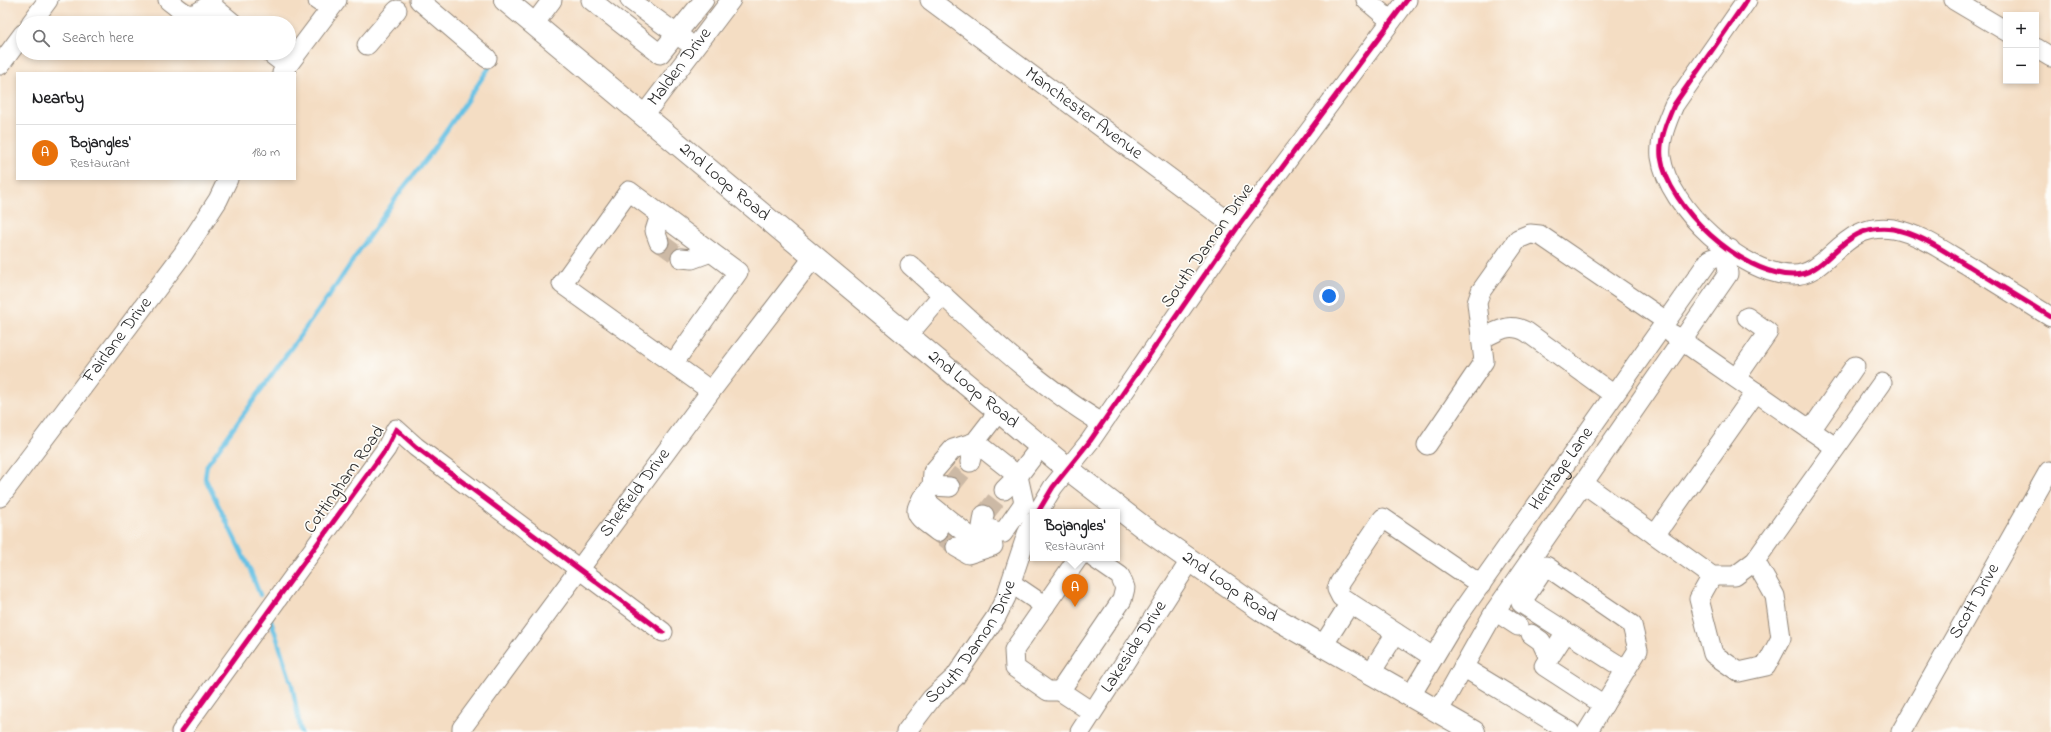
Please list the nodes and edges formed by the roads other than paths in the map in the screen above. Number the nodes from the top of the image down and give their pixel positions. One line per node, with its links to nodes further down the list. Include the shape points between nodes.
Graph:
1 (48, 0): 18 (street)
2 (168, 0): 15 (street, via 189,15 197,14)
3 (419, 0): 28 (street)
4 (505, 0): 21 (main road, 2nd Loop Road)
5 (552, 0): 21 (street)
6 (591, 0): 23 (street, via 660,54)
7 (630, 0): 23 (street)
8 (704, 0): 17 (street); 23 (street)
9 (930, 0): 36 (street, Manchester Avenue)
10 (1366, 0): 20 (street)
11 (1406, 0): 20 (street, South Damon Drive)
12 (1747, 0): 39 (street, via 1674,105 1661,144 1664,168 1674,193 1684,208)
13 (1954, 0): 22 (street)
14 (324, 2): 27 (street)
15 (206, 3): 19 (street)
16 (395, 3): 25 (street)
17 (726, 6): 26 (street, Malden Drive)
18 (36, 16)
19 (224, 16)
20 (1391, 21): 36 (street, South Damon Drive)
21 (534, 24): 33 (main road, 2nd Loop Road)
22 (2003, 29)
23 (677, 34): 26 (street)
24 (16, 43): 31 (street)
25 (367, 45)
26 (696, 48): 33 (street, Malden Drive)
27 (296, 51)
28 (487, 58)
29 (276, 60): 32 (street)
30 (291, 60): 32 (street)
31 (0, 65)
32 (285, 70)
33 (644, 115): 41 (main road, 2nd Loop Road)
34 (228, 180): 71 (street, Fairlane Drive, via 218,200 183,254)
35 (660, 215): 37 (street, via 655,231); 38 (street); 50 (street, via 628,191 562,284)
36 (1237, 228): 58 (street, South Damon Drive)
37 (659, 242)
38 (711, 252): 40 (street, via 692,259); 50 (street, via 738,272)
39 (1728, 252): 45 (street, via 1767,270 1794,275 1814,269 1838,246 1862,232 1875,229 1908,232 1938,247); 46 (street, Heritage Lane, via 1710,259); 49 (street, Heritage Lane, via 1728,274)
40 (681, 258)
41 (813, 258): 47 (main road, 2nd Loop Road); 54 (street, Sheffield Drive)
42 (910, 265): 43 (street)
43 (943, 294): 47 (street); 58 (street, via 1060,396)
44 (1747, 317): 52 (street, via 1768,332)
45 (2051, 317)
46 (1664, 324): 48 (street, via 1540,236 1530,234 1518,239 1482,291 1477,303); 49 (street); 56 (street, Heritage Lane)
47 (908, 335): 57 (main road, 2nd Loop Road)
48 (1481, 339): 56 (street, via 1505,328 1516,327 1527,332); 61 (street, via 1484,361)
49 (1682, 341): 52 (street); 68 (street, Heritage Lane)
50 (673, 364): 54 (street)
51 (1855, 366): 59 (street)
52 (1736, 378): 55 (street)
53 (1882, 383): 63 (street)
54 (711, 391): 83 (street, Sheffield Drive)
55 (1756, 392): 59 (street); 75 (street)
56 (1614, 394): 86 (street, Heritage Lane)
57 (999, 411): 60 (street); 62 (main road, 2nd Loop Road)
58 (1102, 423): 65 (street, South Damon Drive)
59 (1811, 430): 63 (street)
60 (975, 442): 64 (street); 67 (street); 69 (street, via 953,448 933,472)
61 (1428, 445)
62 (1041, 446): 65 (main road, 2nd Loop Road); 67 (street)
63 (1835, 447): 82 (street)
64 (970, 462)
65 (1068, 469): 72 (street, South Damon Drive); 80 (main road, 2nd Loop Road)
66 (2049, 471): 111 (street, Scott Drive)
67 (1018, 476): 70 (street); 76 (street, via 1024,503)
68 (1583, 483): 75 (street); 81 (street, Heritage Lane)
69 (935, 490): 74 (street, via 916,511 917,516); 76 (street)
70 (1004, 490)
71 (0, 496)
72 (1040, 509)
73 (1030, 530): 77 (street, South Damon Drive)
74 (938, 532)
75 (1655, 535): 84 (street)
76 (982, 536): 77 (street)
77 (1021, 553): 85 (street, South Damon Drive)
78 (1076, 561): 88 (street)
79 (1098, 561): 99 (street, via 1120,576 1125,588 1122,600)
80 (1190, 561): 93 (main road, 2nd Loop Road, via 1264,612); 102 (street, Lakeside Drive)
81 (1539, 561): 89 (street, Heritage Lane); 91 (street, via 1521,603); 97 (street, via 1632,625 1638,650)
82 (1755, 561): 84 (street, via 1736,576); 84 (street, via 1775,596 1781,638 1766,666 1739,672 1713,654 1699,600)
83 (579, 569): 90 (street); 104 (street, Cottingham Road, via 416,447 396,429 386,449); 105 (street, Sheffield Drive)
84 (1712, 576)
85 (1011, 583): 88 (street); 106 (street, South Damon Drive, via 996,617 955,677 931,699)
86 (1481, 584): 87 (street, via 1383,518 1340,582 1337,590 1341,597); 94 (street, Heritage Lane)
87 (1350, 603): 92 (street); 93 (street)
88 (1045, 606): 99 (street, via 1014,650 1015,668 1048,691)
89 (1495, 611): 95 (street, via 1541,641); 96 (street, Heritage Lane)
90 (663, 632)
91 (1566, 632): 95 (street); 97 (street)
92 (1396, 633): 94 (street); 98 (street)
93 (1322, 647): 98 (main road, 2nd Loop Road)
94 (1433, 657): 100 (street, Heritage Lane)
95 (1550, 658): 101 (street, via 1544,666)
96 (1463, 667): 103 (street, Heritage Lane); 109 (street)
97 (1626, 670): 101 (street)
98 (1370, 674): 100 (main road, 2nd Loop Road)
99 (1060, 691): 102 (street)
100 (1410, 697): 103 (main road, 2nd Loop Road)
101 (1604, 705): 110 (street)
102 (1092, 712): 107 (street, Lakeside Drive)
103 (1438, 712): 108 (main road, 2nd Loop Road)
104 (181, 732)
105 (462, 732)
106 (906, 732)
107 (1080, 732)
108 (1474, 732)
109 (1570, 732)
110 (1587, 732)
111 (1901, 732)

